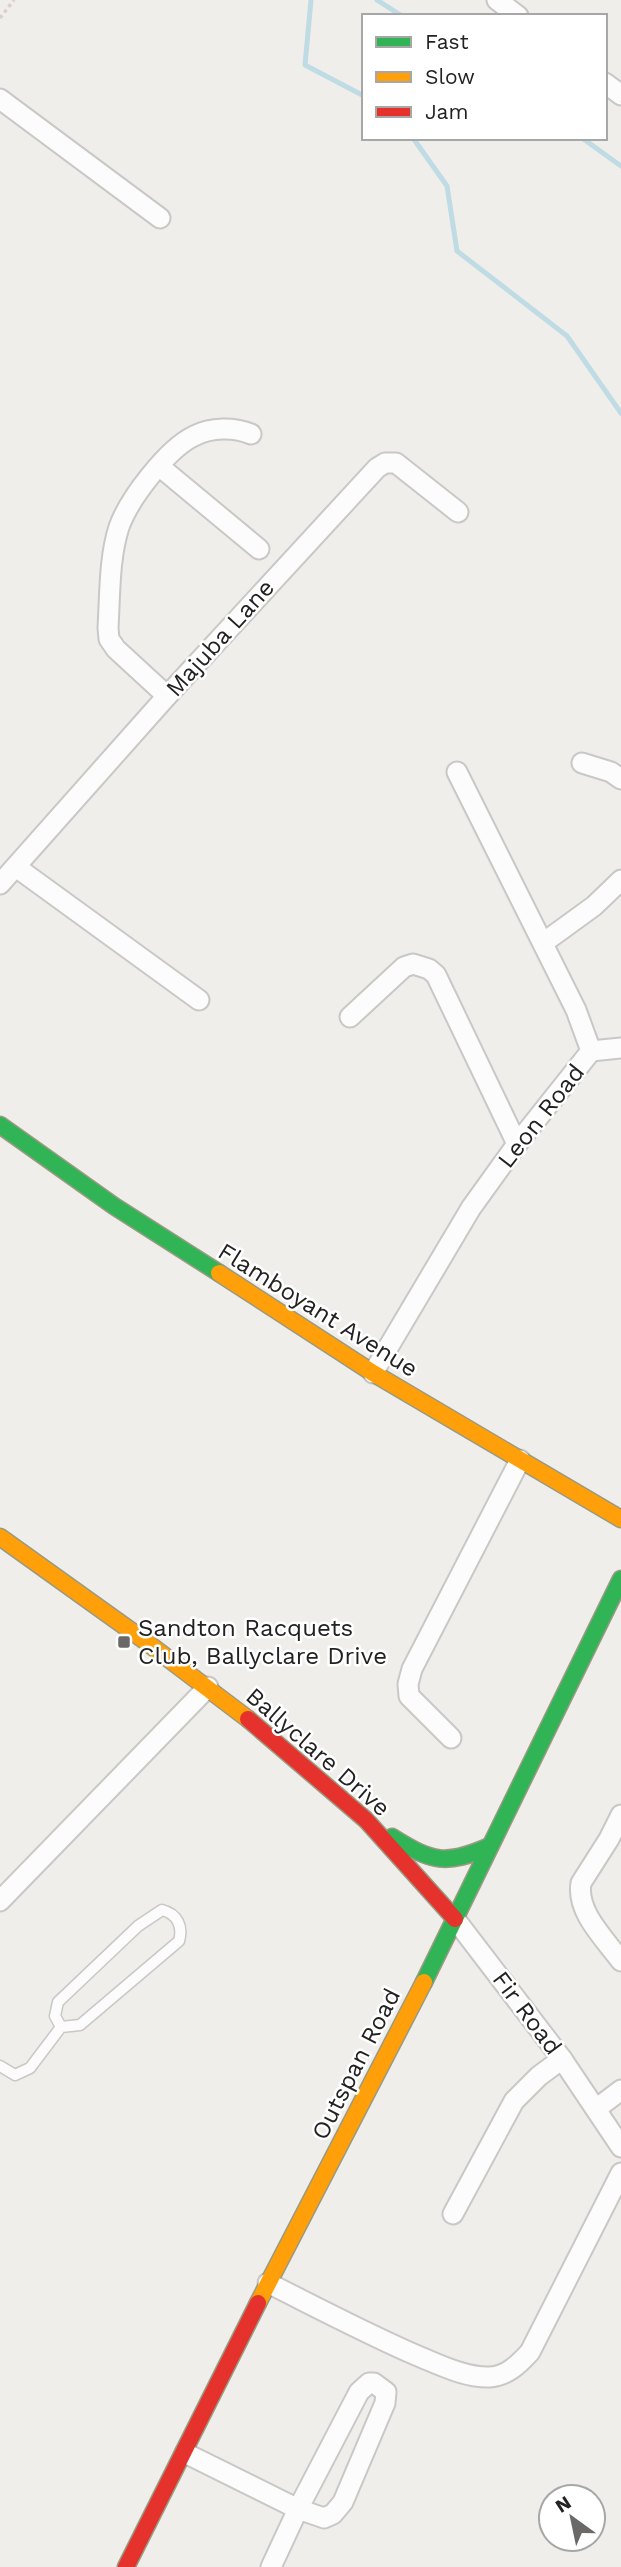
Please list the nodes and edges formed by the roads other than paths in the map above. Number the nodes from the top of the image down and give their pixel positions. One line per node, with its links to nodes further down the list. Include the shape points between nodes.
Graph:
1 (497, 0): 2 (street)
2 (515, 14)
3 (0, 99): 4 (street)
4 (160, 218)
5 (251, 434): 6 (street, via 225,428 195,435)
6 (159, 466): 8 (street); 9 (street, via 126,510 119,528 113,550 108,628 116,649)
7 (458, 512): 9 (street, Majuba Lane, via 396,463 385,463)
8 (259, 549)
9 (167, 696): 13 (street, Majuba Lane)
10 (582, 763): 12 (street)
11 (457, 772): 16 (street, Leon Road)
12 (621, 779)
13 (16, 867): 15 (street, Majuba Lane); 17 (street)
14 (621, 880): 16 (street)
15 (0, 884)
16 (543, 943): 20 (street, Leon Road)
17 (199, 1000)
18 (350, 1017): 22 (street, via 404,967 413,964 429,969 436,975)
19 (621, 1048): 20 (street)
20 (592, 1051): 22 (street, Leon Road)
21 (0, 1125): 23 (street, Flamboyant Avenue, via 114,1206)
22 (517, 1144): 23 (street, Leon Road, via 471,1208)
23 (373, 1373): 24 (street, Flamboyant Avenue)
24 (520, 1460): 25 (street, Flamboyant Avenue); 29 (street, via 412,1668 408,1684 409,1696)
25 (621, 1519)
26 (0, 1537): 28 (street, Ballyclare Drive)
27 (621, 1579): 33 (street, Outspan Road)
28 (208, 1687): 31 (street, Ballyclare Drive); 34 (street)
29 (452, 1738)
30 (621, 1815): 32 (street)
31 (367, 1821): 33 (street, via 435,1861 466,1858); 35 (street, Ballyclare Drive)
32 (615, 1840): 36 (street, via 581,1883 580,1891 583,1907)
33 (490, 1846): 35 (street, Outspan Road)
34 (0, 1901)
35 (455, 1919): 38 (street, Fir Road); 46 (street, Outspan Road)
36 (621, 1961)
37 (61, 2027): 37 (lane, via 55,2016 58,2002 129,1934 162,1910 177,1920 182,1930 178,1941 80,2025); 39 (lane, via 30,2068 15,2075)
38 (562, 2059): 41 (street, Fir Road); 45 (street, via 514,2101)
39 (0, 2066)
40 (621, 2090): 41 (street)
41 (596, 2109): 42 (street, Fir Road)
42 (615, 2125): 43 (street, Fir Road)
43 (621, 2147)
44 (621, 2173): 46 (street, via 530,2352 506,2373 490,2377 438,2364)
45 (453, 2214)
46 (268, 2283): 47 (street, Outspan Road)
47 (185, 2453): 48 (street); 49 (street, Outspan Road)
48 (298, 2509): 48 (street, via 359,2392 369,2383 383,2389 385,2403 339,2508 324,2518); 50 (street)
49 (127, 2567)
50 (271, 2567)

